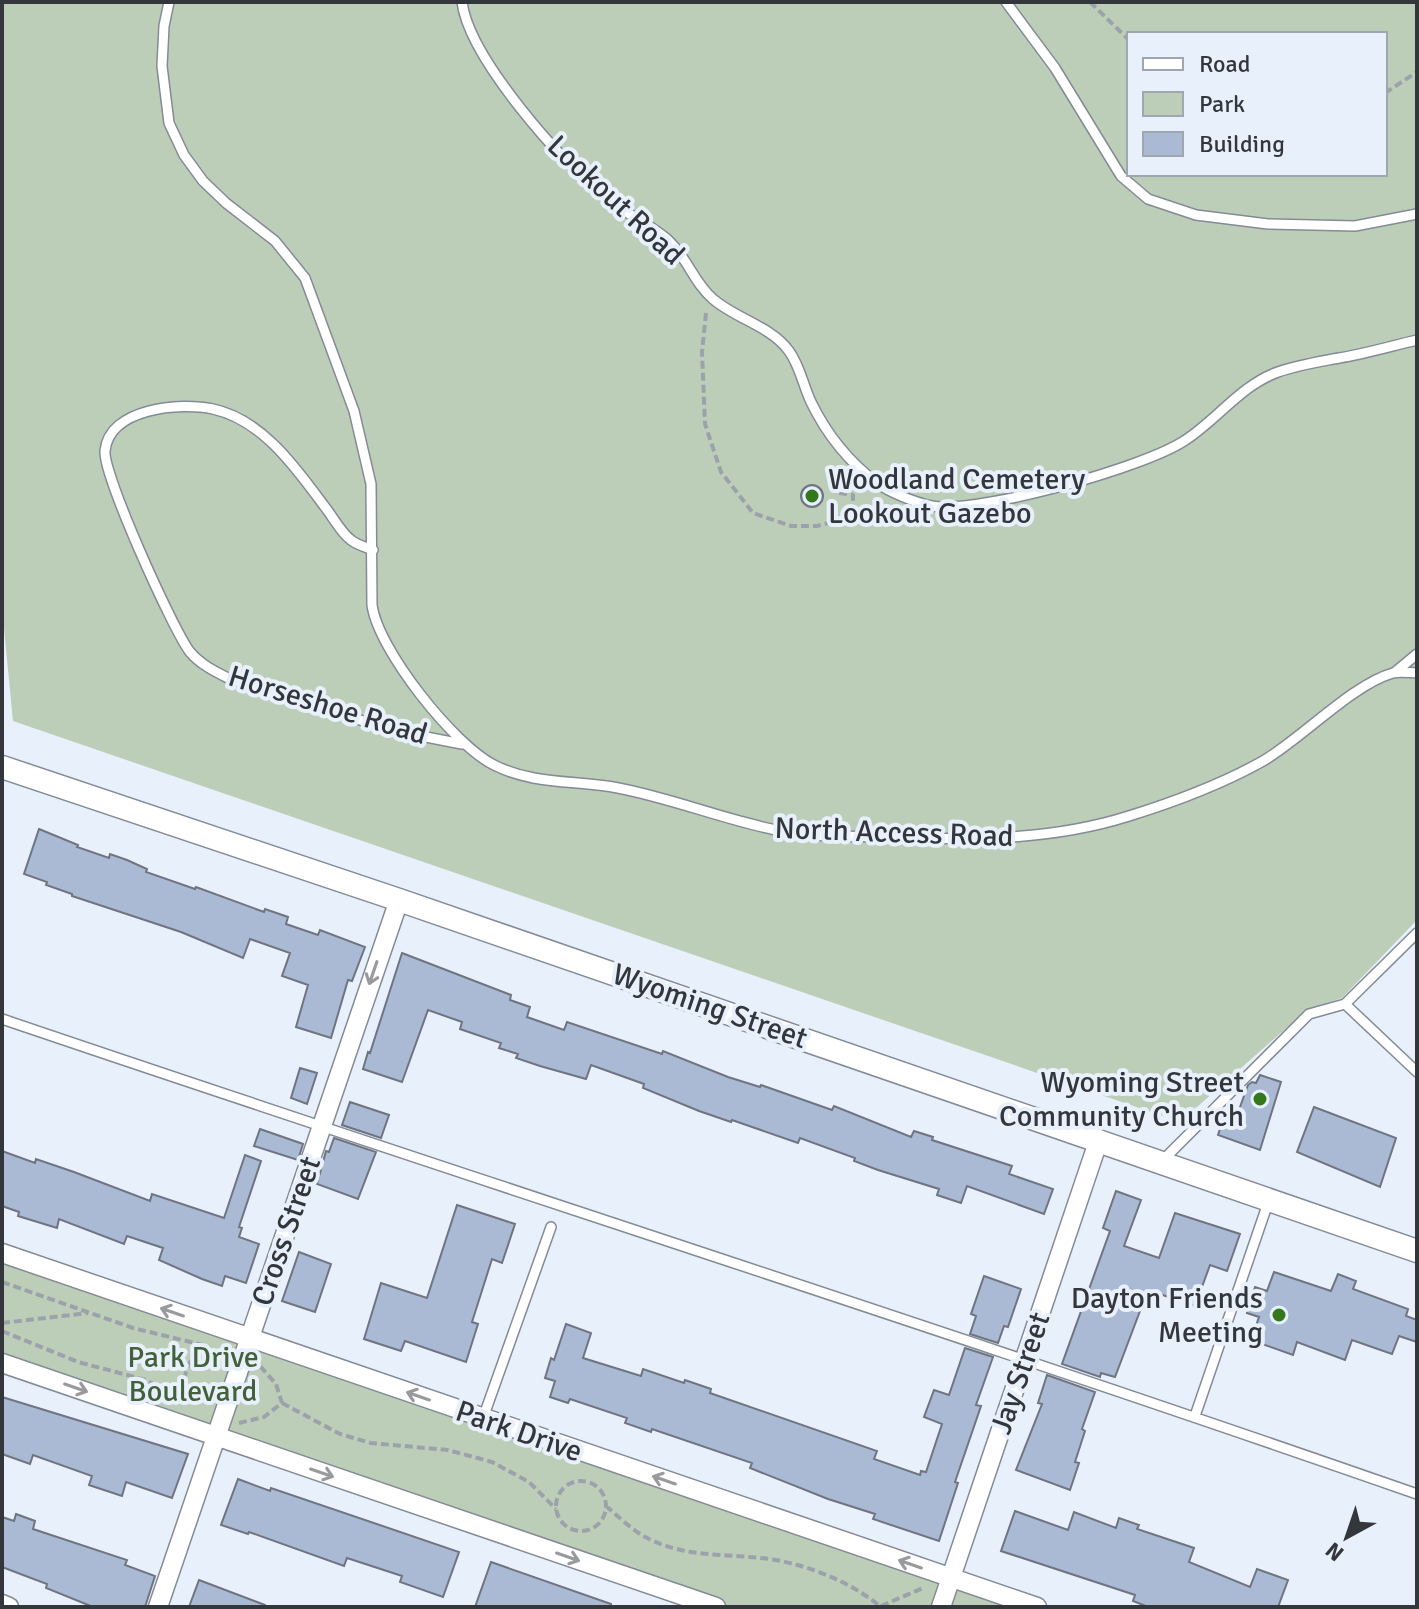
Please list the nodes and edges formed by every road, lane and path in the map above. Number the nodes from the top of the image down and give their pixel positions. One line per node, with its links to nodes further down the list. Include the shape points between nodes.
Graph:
1 (169, 2): 14 (lane, North Access Road, via 162,66 169,123 184,155 210,189 275,241 305,278 361,434 371,484)
2 (462, 2): 9 (lane, Lookout Road, via 478,45 558,152 609,200 669,241)
3 (1006, 2): 8 (lane, via 1055,68 1121,176 1148,199 1196,215 1268,224 1349,227)
4 (1090, 2): 5 (path)
5 (1127, 38)
6 (1417, 72): 7 (path)
7 (1387, 92)
8 (1417, 214)
9 (707, 295): 12 (lane, Lookout Road, via 782,342 836,443 878,484); 13 (path, via 702,352 705,424 721,472 753,513 791,526 817,526)
10 (1417, 340): 12 (lane, Lookout Road, via 1277,372 1178,445 1091,477 957,506 938,507)
11 (839, 493): 13 (path, via 853,495)
12 (905, 497): 13 (path, via 886,509)
13 (853, 515)
14 (373, 550): 18 (lane, North Access Road, via 377,624 431,708); 18 (lane, Horseshoe Road, via 350,539 289,459 236,418 214,409 166,408 122,422 111,432 105,451 108,473 190,652 230,679 395,731)
15 (1417, 654): 16 (lane)
16 (1394, 673): 17 (lane, North Access Road); 18 (lane, North Access Road, via 1227,779 1092,827 1030,837 780,831 620,788 525,776 495,765)
17 (1417, 673)
18 (464, 744)
19 (2, 767): 20 (street, Wyoming Street)
20 (399, 900): 25 (street, Cross Street, one-way to 25); 26 (street, Wyoming Street)
21 (1417, 933): 22 (lane)
22 (1345, 1004): 24 (lane); 27 (lane, via 1309,1014)
23 (2, 1019): 25 (lane)
24 (1417, 1072)
25 (321, 1128): 36 (street, Cross Street); 39 (lane)
26 (1099, 1139): 27 (street, Wyoming Street); 39 (street, Jay Street)
27 (1161, 1161): 28 (street, Wyoming Street)
28 (1270, 1199): 30 (street, Wyoming Street); 45 (lane)
29 (551, 1227): 46 (lane)
30 (1417, 1251)
31 (2, 1253): 36 (street, Park Drive, one-way to 31)
32 (2, 1282): 33 (path)
33 (91, 1313): 34 (path); 37 (path)
34 (2, 1323)
35 (2, 1331): 43 (path, via 78,1362 146,1380)
36 (249, 1339): 46 (street, Park Drive, one-way to 36); 48 (street, Cross Street)
37 (209, 1347): 38 (path); 43 (path, via 186,1369)
38 (219, 1349)
39 (1026, 1359): 45 (lane); 52 (street, Jay Street)
40 (256, 1362): 42 (path, via 276,1384)
41 (2, 1363): 48 (street, one-way to 48)
42 (282, 1403): 47 (path, via 264,1417); 51 (path, via 340,1434 371,1443 448,1450 492,1462 529,1482)
43 (188, 1404): 44 (path)
44 (197, 1409)
45 (1195, 1416): 49 (lane)
46 (483, 1418): 52 (street, Park Drive, one-way to 46)
47 (237, 1424)
48 (215, 1437): 57 (street, Cross Street); 58 (street, one-way to 58)
49 (1417, 1494)
50 (606, 1506): 51 (path, via 601,1522 586,1531 570,1529); 51 (path, via 601,1491 580,1482 560,1492); 55 (path, via 648,1539 710,1556 775,1560 816,1570)
51 (556, 1509)
52 (951, 1578): 59 (street, Jay Street); 60 (street, Park Drive)
53 (925, 1587): 55 (path)
54 (2, 1604): 56 (street)
55 (881, 1606)
56 (9, 1607)
57 (158, 1607)
58 (716, 1607)
59 (941, 1607)
60 (1037, 1607)

